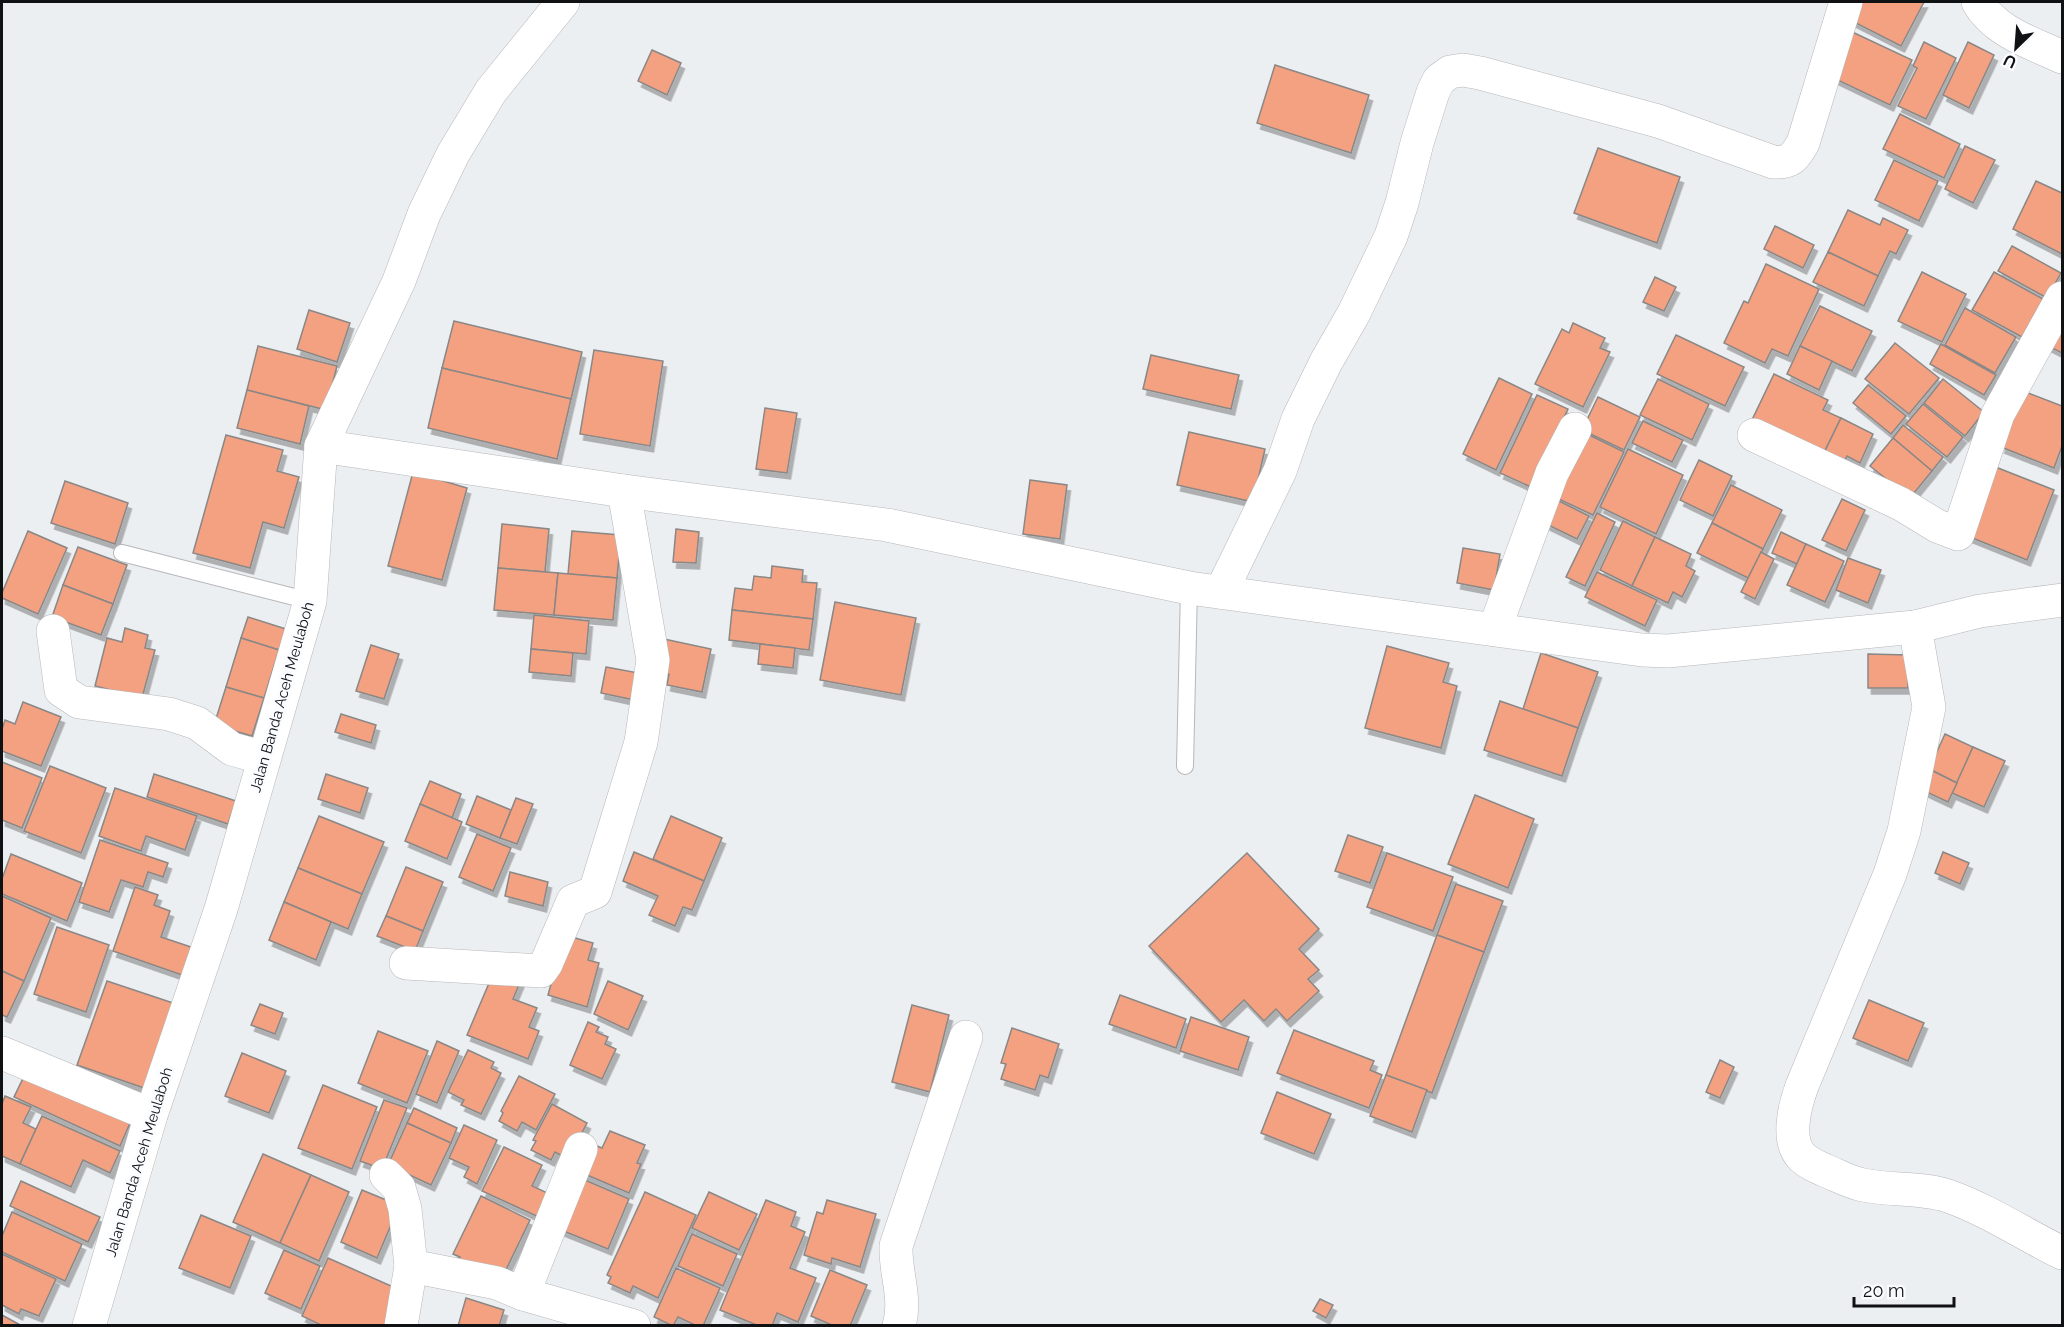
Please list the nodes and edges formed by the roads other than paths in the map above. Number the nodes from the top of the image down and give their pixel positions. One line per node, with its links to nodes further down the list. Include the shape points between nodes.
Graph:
1 (563, 2): 8 (main road, Jalan Banda Aceh Meulaboh, via 491,91 453,154 424,214 399,281)
2 (1846, 2): 12 (main road, via 1803,143 1786,162 1773,162 1658,121 1480,73 1450,72 1440,80 1420,133 1391,236 1298,419 1280,471)
3 (1978, 2): 4 (main road, via 2004,30)
4 (2062, 57)
5 (2062, 298): 7 (main road, via 1998,414 1958,534)
6 (1575, 429): 16 (main road, via 1552,473)
7 (1754, 435)
8 (321, 446): 9 (main road); 14 (main road, Jalan Banda Aceh Meulaboh)
9 (624, 491): 11 (main road, via 887,525); 20 (main road, via 653,660 640,742 595,892 573,901 541,971)
10 (122, 553): 14 (lane)
11 (1189, 588): 12 (main road); 19 (lane)
12 (1221, 592): 16 (main road)
13 (2062, 600): 15 (main road, via 1980,611)
14 (310, 601): 18 (main road, Jalan Banda Aceh Meulaboh)
15 (1915, 627): 16 (main road, via 1668,651); 26 (main road, via 1929,707 1904,831 1795,1106 1796,1146 1807,1161 1847,1180 1947,1196)
16 (1495, 628)
17 (53, 631): 18 (main road, via 61,690 79,702 169,714 197,723 232,749)
18 (264, 758): 23 (main road, Jalan Banda Aceh Meulaboh, via 221,909)
19 (1185, 766)
20 (406, 963)
21 (966, 1037): 32 (main road, via 896,1246 903,1300)
22 (2, 1053): 23 (main road)
23 (152, 1115): 29 (main road, Jalan Banda Aceh Meulaboh)
24 (581, 1149): 28 (main road)
25 (386, 1175): 27 (main road, via 399,1188 405,1209)
26 (2062, 1253)
27 (411, 1266): 28 (main road, via 497,1283); 30 (main road)
28 (523, 1294): 31 (main road)
29 (89, 1326)
30 (401, 1326)
31 (634, 1326)
32 (899, 1326)

